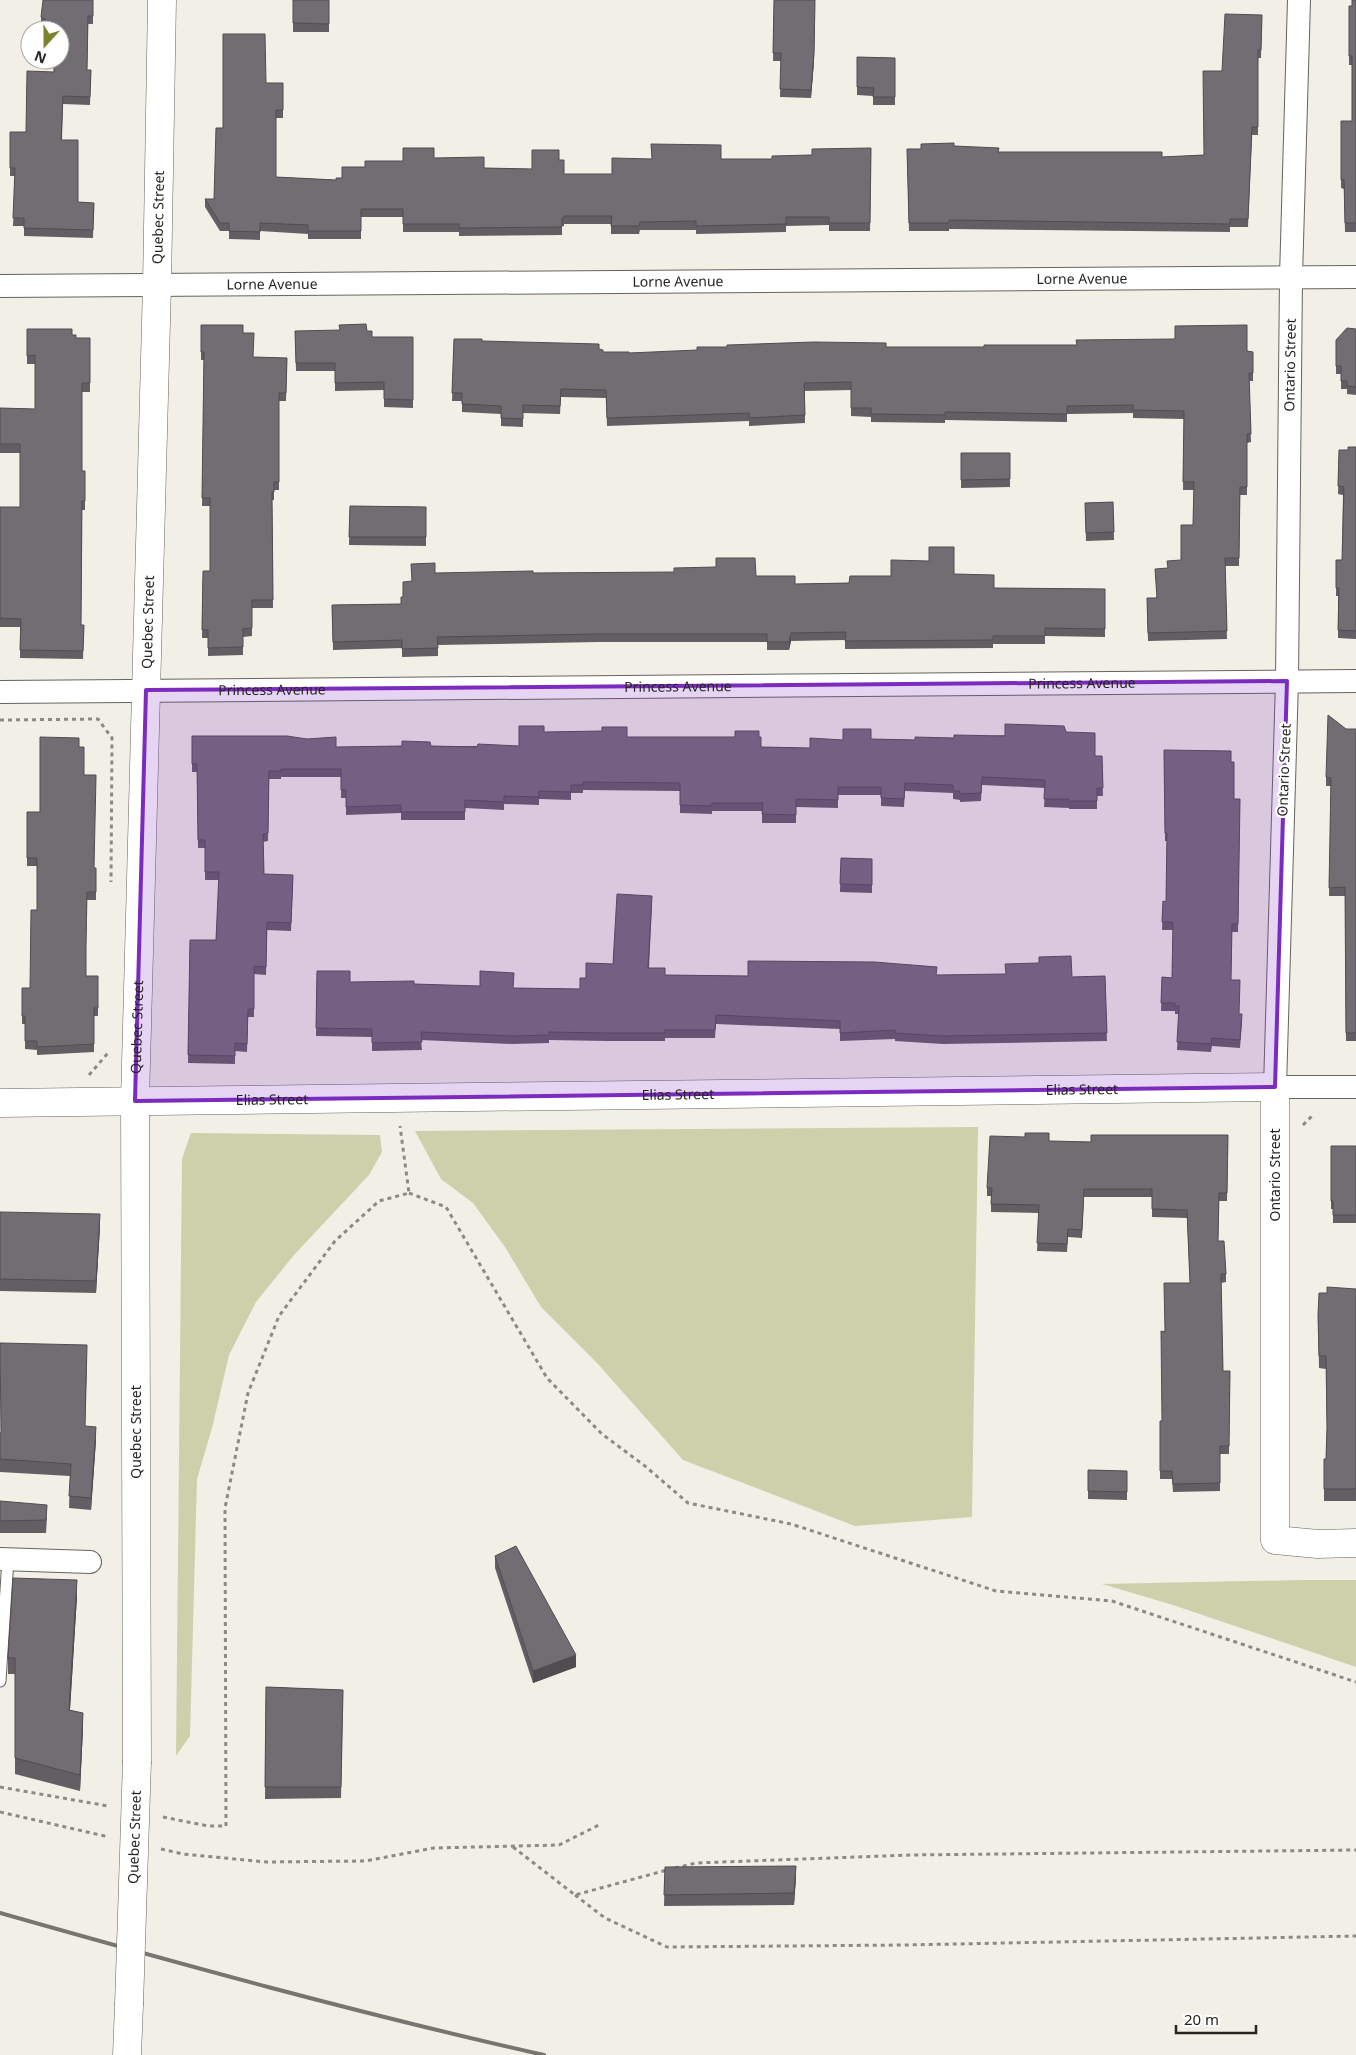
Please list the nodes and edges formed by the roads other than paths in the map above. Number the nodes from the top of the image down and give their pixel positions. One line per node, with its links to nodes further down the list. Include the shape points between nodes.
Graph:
1 (162, 0): 5 (street, Quebec Street)
2 (1299, 0): 3 (street, Ontario Street)
3 (1291, 277): 4 (street, Lorne Avenue); 5 (street, Lorne Avenue); 8 (street, Ontario Street)
4 (1356, 277)
5 (157, 285): 6 (street, Lorne Avenue); 9 (street, Quebec Street)
6 (0, 286)
7 (1356, 680): 8 (street, Princess Avenue)
8 (1287, 681): 9 (street, Princess Avenue); 12 (street, Ontario Street)
9 (146, 690): 10 (street, Princess Avenue); 13 (street, Quebec Street)
10 (0, 692)
11 (1356, 1086): 12 (street, Elias Street)
12 (1275, 1088): 13 (street, Elias Street); 15 (street, Ontario Street, via 1276,1540)
13 (135, 1102): 14 (street, Elias Street); 19 (street, Quebec Street, bridge, via 137,1762)
14 (0, 1103)
15 (1356, 1543)
16 (4, 1559): 17 (street); 18 (lane)
17 (90, 1562)
18 (0, 1681)
19 (127, 2055)

